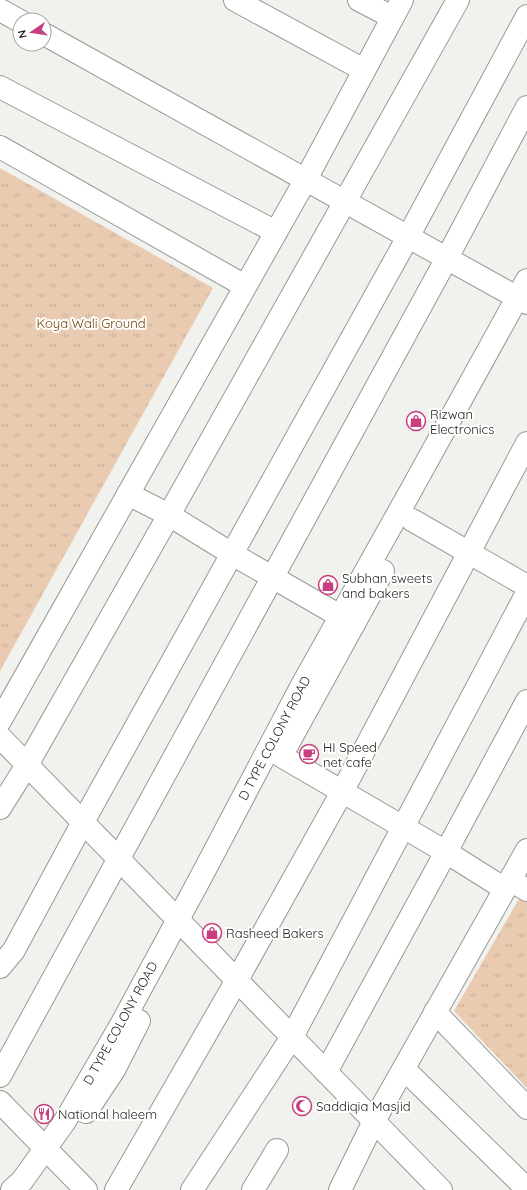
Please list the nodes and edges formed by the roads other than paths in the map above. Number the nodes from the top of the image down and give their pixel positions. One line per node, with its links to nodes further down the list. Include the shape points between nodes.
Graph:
1 (235, 0): 9 (street)
2 (359, 0): 4 (street)
3 (458, 0): 14 (street)
4 (397, 9): 9 (street)
5 (0, 10): 7 (street)
6 (527, 16): 16 (street)
7 (12, 17)
8 (52, 38): 13 (street)
9 (364, 70): 13 (street)
10 (0, 87): 15 (street)
11 (527, 108): 17 (street)
12 (0, 147): 18 (street)
13 (306, 179): 14 (street); 15 (street)
14 (345, 201): 16 (street); 22 (street)
15 (276, 232): 18 (street)
16 (408, 236): 17 (street); 25 (street)
17 (447, 258): 19 (street); 26 (street)
18 (245, 286): 21 (street)
19 (525, 298): 23 (street, D TYPE COLONY ROAD); 29 (street, D TYPE COLONY ROAD)
20 (527, 443): 24 (street)
21 (128, 494): 22 (street); 31 (street)
22 (169, 515): 25 (street); 34 (street)
23 (412, 520): 24 (street); 29 (street, D TYPE COLONY ROAD)
24 (468, 553): 27 (street); 35 (street)
25 (232, 554): 26 (street); 37 (street)
26 (272, 577): 29 (street); 41 (street)
27 (527, 586)
28 (527, 593): 38 (street)
29 (347, 620): 33 (street, D TYPE COLONY ROAD); 43 (street, D TYPE COLONY ROAD, via 302,685)
30 (527, 701): 40 (street)
31 (0, 720)
32 (0, 737): 34 (street)
33 (281, 756): 35 (street); 43 (street, D TYPE COLONY ROAD)
34 (27, 764): 36 (street); 37 (street)
35 (342, 792): 38 (street); 45 (street)
36 (0, 808)
37 (83, 822): 41 (street); 44 (street, via 14,950)
38 (403, 828): 40 (street); 47 (street)
39 (527, 850): 42 (street)
40 (446, 852): 42 (street); 49 (street)
41 (119, 858): 43 (street); 50 (street)
42 (514, 886): 46 (street)
43 (182, 924): 45 (street); 55 (street, D TYPE COLONY ROAD, via 114,1070)
44 (0, 967)
45 (236, 980): 47 (street); 61 (street)
46 (435, 1012): 48 (street); 52 (street)
47 (292, 1037): 49 (street); 62 (street)
48 (404, 1069): 53 (street); 57 (street)
49 (326, 1072): 53 (street)
50 (0, 1076)
51 (0, 1102): 55 (street)
52 (527, 1108)
53 (374, 1121): 56 (street); 64 (street)
54 (277, 1150): 63 (street)
55 (49, 1153): 58 (street, D TYPE COLONY ROAD); 59 (street, D TYPE COLONY ROAD); 60 (street)
56 (344, 1188)
57 (527, 1189)
58 (12, 1190)
59 (26, 1190)
60 (86, 1190)
61 (116, 1190)
62 (192, 1190)
63 (253, 1190)
64 (441, 1190)

